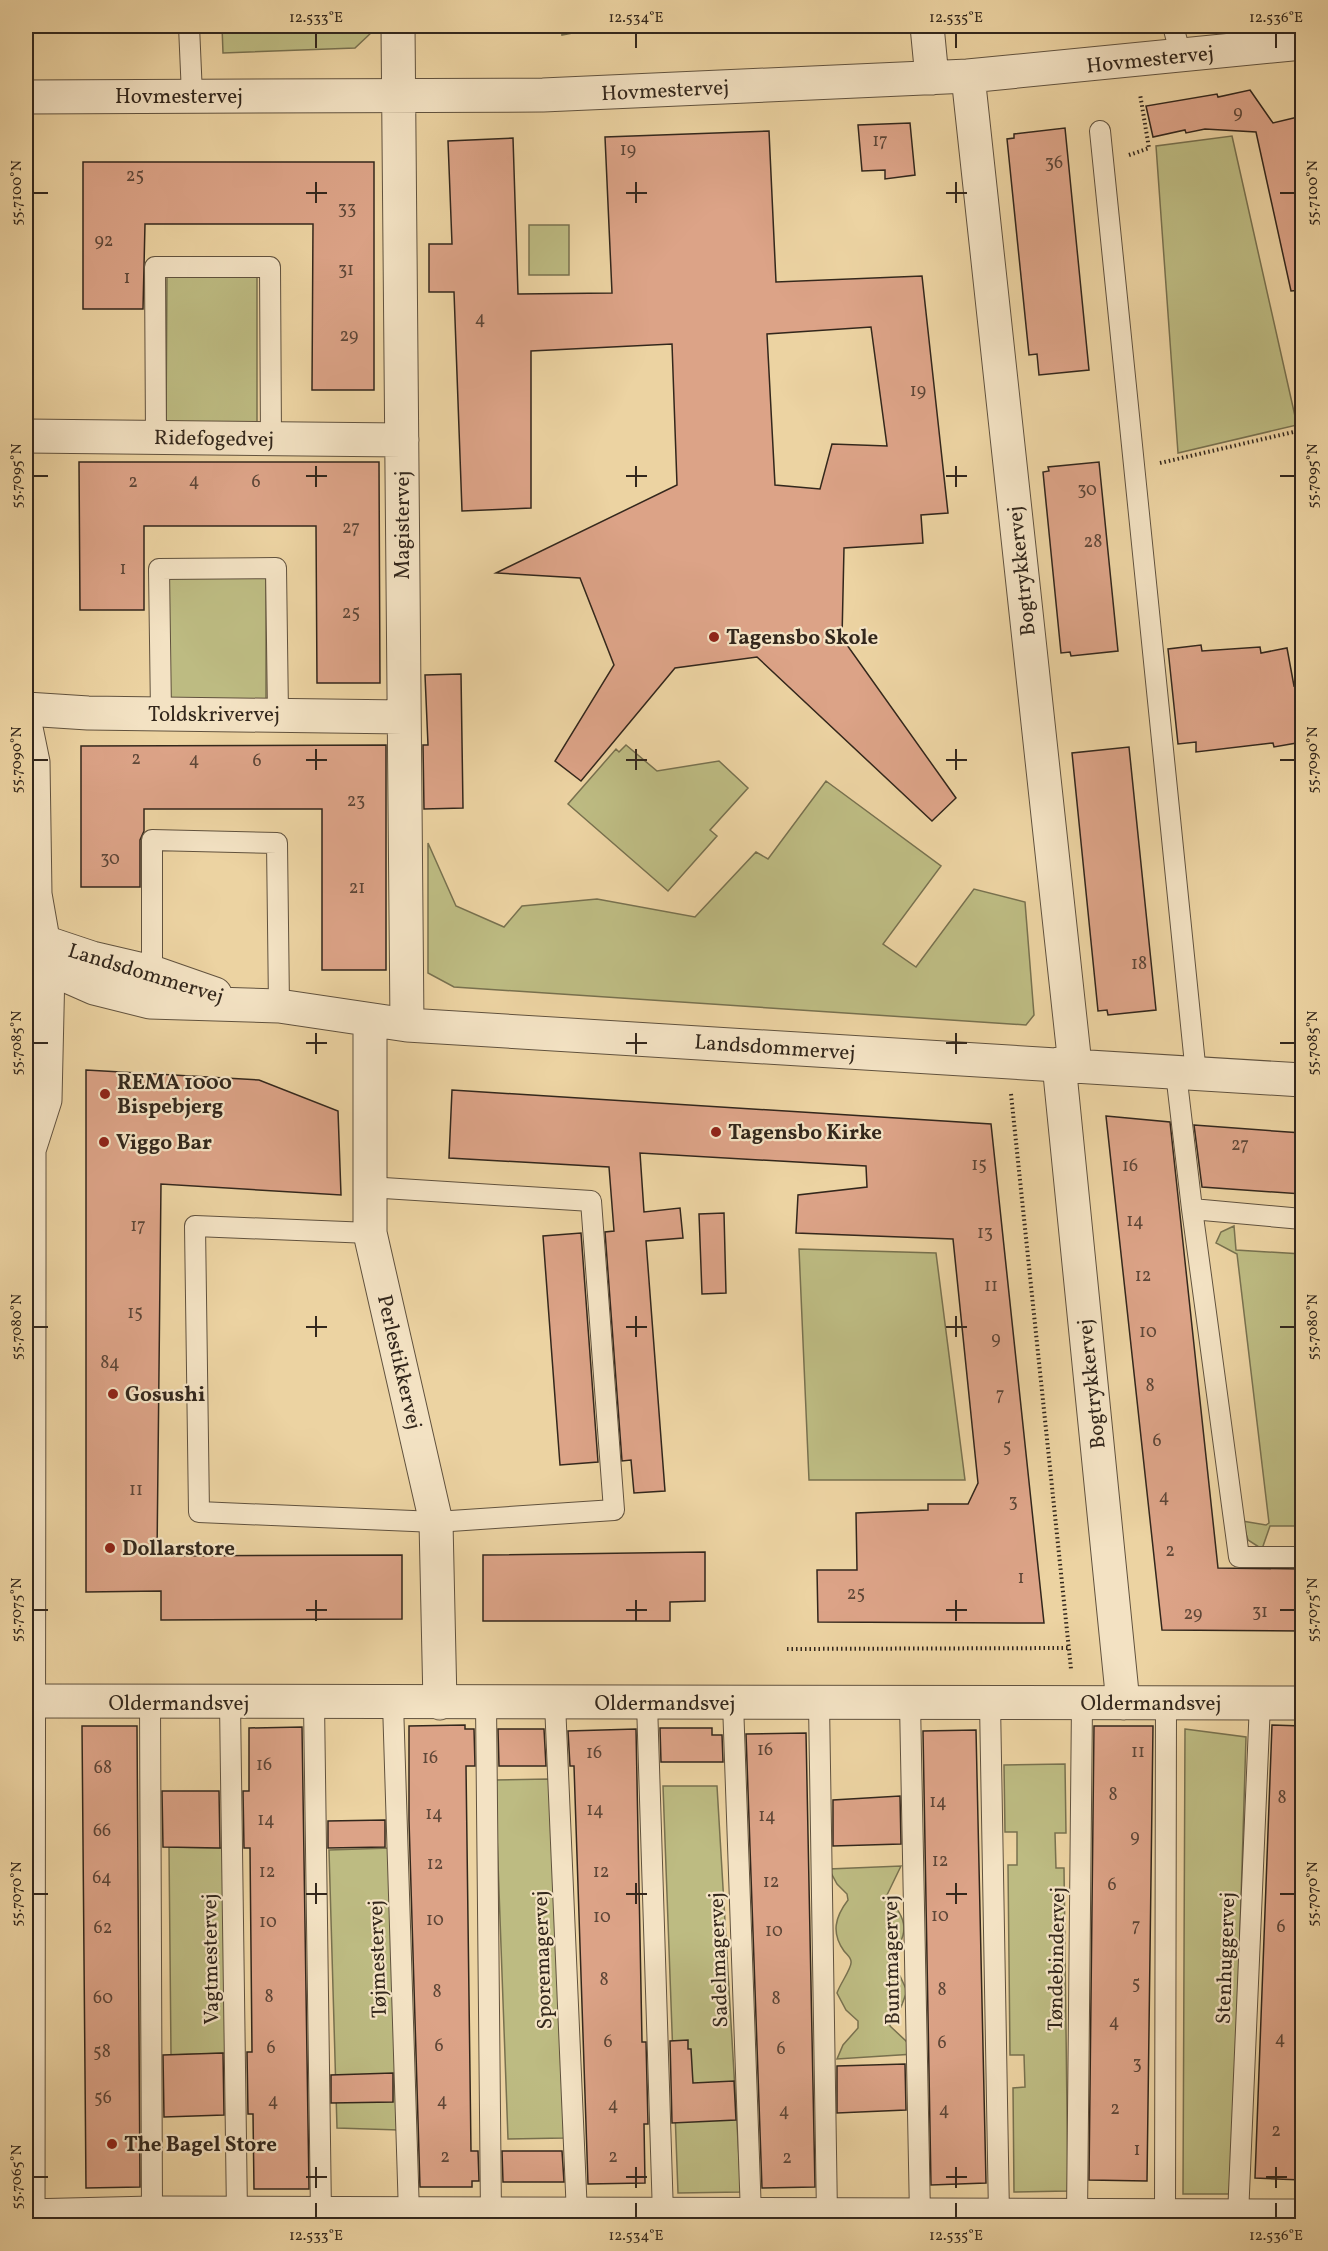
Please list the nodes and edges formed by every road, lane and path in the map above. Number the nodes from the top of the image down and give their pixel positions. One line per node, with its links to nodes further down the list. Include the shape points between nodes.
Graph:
1 (189, 26): 9 (lane)
2 (398, 26): 11 (street, Magistervej)
3 (927, 26): 8 (street)
4 (1177, 41): 5 (street, Hovmestervej); 6 (street, Hovmestervej)
5 (1302, 43)
6 (1136, 60): 7 (street, Hovmestervej); 13 (path, via 1149,148)
7 (968, 76): 8 (street, Hovmestervej); 31 (street, Bogtrykkervej)
8 (932, 78): 11 (street, Hovmestervej)
9 (192, 95): 10 (street, Hovmestervej); 11 (street, Hovmestervej)
10 (26, 97)
11 (399, 98): 18 (street, Magistervej)
12 (1100, 130): 13 (lane)
13 (1103, 164): 19 (lane)
14 (1302, 430): 19 (path)
15 (26, 436): 16 (street, Ridefogedvej)
16 (156, 437): 17 (street, Ridefogedvej); 17 (lane, via 155,267 270,267)
17 (271, 439): 18 (street, Ridefogedvej)
18 (402, 440): 23 (street, Magistervej)
19 (1134, 470): 32 (lane)
20 (26, 709): 21 (street, Toldskrivervej)
21 (161, 713): 22 (street, Toldskrivervej); 22 (lane, via 159,569 276,568)
22 (278, 714): 23 (street, Toldskrivervej)
23 (403, 717): 29 (street, Magistervej)
24 (26, 728): 25 (street, via 33,762)
25 (36, 951): 26 (street, Landsdommervej, via 92,958); 27 (street, Landsdommervej, via 94,988 150,1002); 34 (street, via 45,1100)
26 (152, 972): 27 (street, Landsdommervej); 27 (lane, via 152,840 277,843)
27 (263, 1006): 28 (street, Landsdommervej)
28 (370, 1020): 29 (street, Landsdommervej); 35 (street, Perlestikkervej)
29 (407, 1025): 30 (street, Landsdommervej)
30 (1008, 1061): 31 (street, Landsdommervej); 41 (path)
31 (1067, 1065): 32 (street, Landsdommervej); 57 (street, Bogtrykkervej)
32 (1186, 1074): 33 (street, Landsdommervej); 36 (lane)
33 (1302, 1080)
34 (29, 1136): 43 (street)
35 (368, 1187): 38 (street, Perlestikkervej); 39 (lane, via 591,1201 614,1510)
36 (1192, 1209): 37 (lane); 40 (lane, via 1239,1557)
37 (1302, 1219)
38 (370, 1233): 39 (street, Perlestikkervej); 39 (lane, via 195,1226 199,1512)
39 (436, 1522): 48 (street, Perlestikkervej)
40 (1302, 1557)
41 (1068, 1648): 42 (path); 56 (path)
42 (787, 1649)
43 (27, 1701): 44 (street, Oldermandsvej); 76 (street)
44 (150, 1703): 45 (street, Oldermandsvej); 61 (lane)
45 (230, 1703): 46 (street, Oldermandsvej); 62 (lane, Vagtmestervej)
46 (314, 1703): 47 (street, Oldermandsvej); 63 (lane)
47 (393, 1703): 48 (street, Oldermandsvej); 64 (lane, Tøjmestervej)
48 (440, 1703): 49 (street, Oldermandsvej)
49 (486, 1703): 50 (street, Oldermandsvej); 65 (lane)
50 (555, 1703): 51 (street, Oldermandsvej); 66 (lane, Sporemagervej)
51 (647, 1703): 52 (street, Oldermandsvej); 67 (lane)
52 (733, 1703): 53 (street, Oldermandsvej); 68 (lane, Sadelmagervej)
53 (819, 1703): 54 (street, Oldermandsvej); 69 (lane)
54 (909, 1703): 55 (street, Oldermandsvej); 70 (lane, Buntmagervej)
55 (990, 1703): 56 (street, Oldermandsvej); 71 (lane)
56 (1077, 1703): 57 (street, Oldermandsvej); 72 (lane, Tøndebindervej)
57 (1123, 1703): 58 (street, Oldermandsvej)
58 (1166, 1703): 59 (street, Oldermandsvej); 73 (lane)
59 (1260, 1703): 60 (street, Oldermandsvej); 74 (lane, Stenhuggervej)
60 (1302, 1703)
61 (152, 2213): 62 (street); 76 (street)
62 (237, 2214): 63 (street)
63 (321, 2214): 64 (street)
64 (409, 2214): 77 (street)
65 (491, 2215): 66 (street); 77 (street)
66 (577, 2215): 67 (street)
67 (663, 2215): 68 (street)
68 (751, 2215): 69 (street)
69 (827, 2215): 78 (street)
70 (920, 2215): 71 (street); 78 (street)
71 (999, 2215): 72 (street)
72 (1077, 2216): 73 (street)
73 (1165, 2216): 74 (street)
74 (1238, 2216): 75 (street)
75 (1302, 2216)
76 (27, 2220)
77 (442, 2220)
78 (881, 2220)

